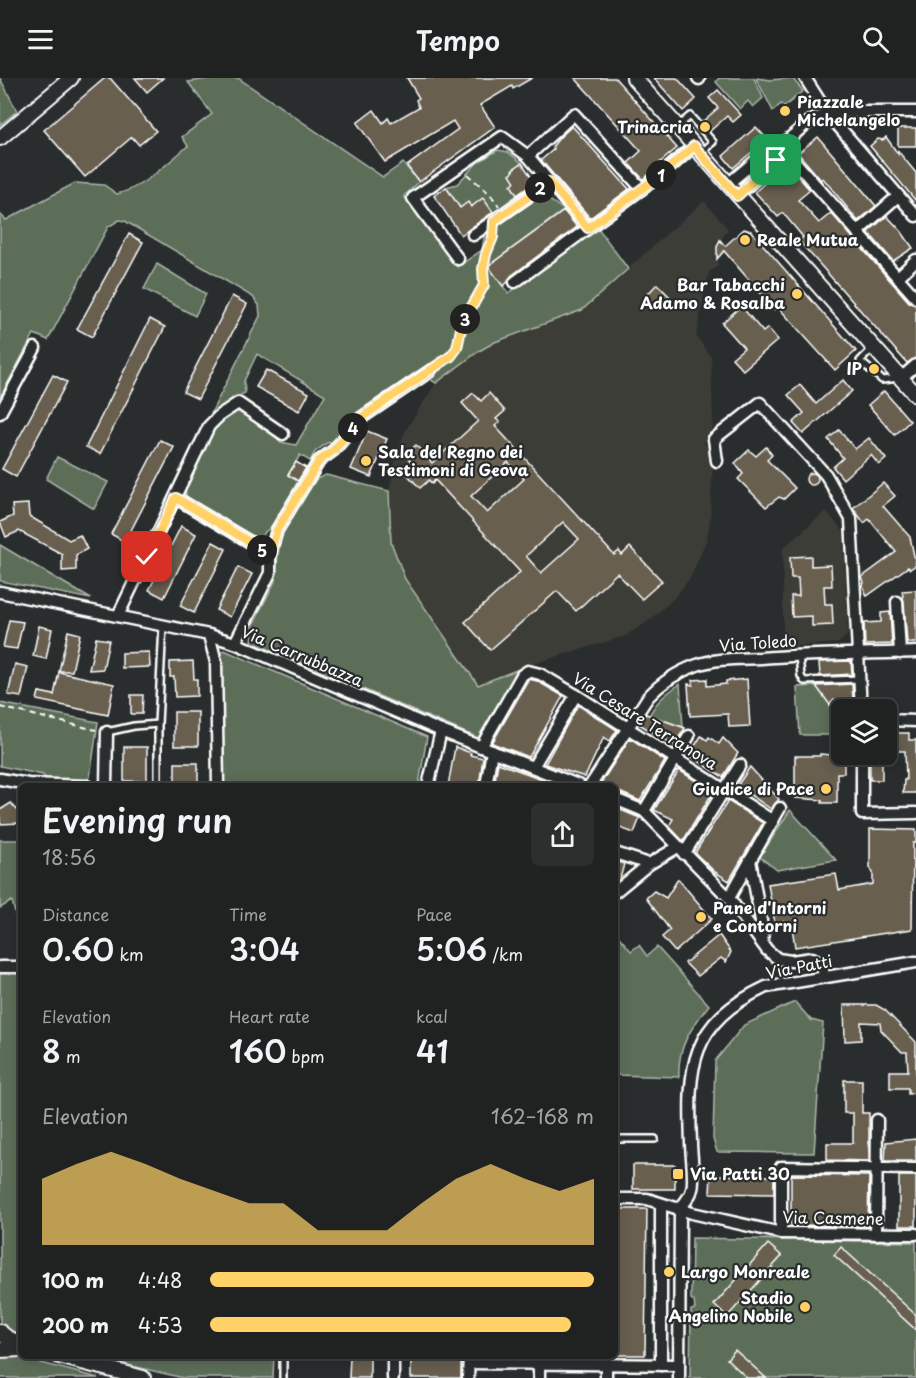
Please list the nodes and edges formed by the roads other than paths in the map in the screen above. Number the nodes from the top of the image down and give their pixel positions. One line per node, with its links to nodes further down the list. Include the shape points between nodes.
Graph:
1 (71, 78): 7 (main road)
2 (634, 78): 6 (main road)
3 (805, 78): 5 (street)
4 (916, 112): 5 (street)
5 (828, 114): 8 (street, via 806,124); 15 (street)
6 (677, 127): 9 (main road); 9 (lane, via 690,116 713,142)
7 (0, 138)
8 (781, 146): 12 (street, via 767,151); 14 (street, via 776,160); 18 (street)
9 (697, 150): 12 (main road); 13 (street)
10 (528, 156): 11 (street); 13 (street, via 574,114); 20 (street, via 502,137 413,198)
11 (549, 182): 17 (street); 19 (street)
12 (728, 184): 14 (main road)
13 (642, 189): 17 (street)
14 (737, 196): 28 (main road)
15 (898, 196): 16 (street); 18 (street)
16 (916, 216)
17 (588, 228): 23 (street)
18 (857, 232): 22 (street)
19 (473, 236)
20 (458, 259)
21 (916, 260): 22 (street)
22 (898, 277): 24 (street)
23 (515, 282)
24 (916, 298)
25 (35, 348): 30 (street)
26 (916, 364): 28 (street)
27 (430, 371): 34 (street, via 361,418 334,450 319,461 277,530)
28 (901, 378): 29 (main road)
29 (916, 395)
30 (0, 413)
31 (284, 434): 33 (street, via 238,403 209,426)
32 (717, 461): 43 (street, via 714,440 760,403 826,475 851,519)
33 (176, 498): 34 (street); 37 (street)
34 (270, 554): 40 (street, via 270,573)
35 (1, 595): 37 (street, Via Carrubbazza)
36 (897, 602): 41 (street)
37 (117, 616): 38 (street, Via Carrubbazza)
38 (163, 625): 39 (street, Via Carrubbazza); 50 (lane)
39 (209, 635): 40 (street, Via Carrubbazza); 65 (street, via 216,662)
40 (235, 643): 52 (street, Via Carrubbazza)
41 (900, 652): 42 (street, Via Toledo); 43 (street, Via Toledo)
42 (916, 652)
43 (859, 654): 44 (street, Via Toledo); 45 (street)
44 (799, 655): 45 (lane, via 804,681); 51 (street, Via Toledo, via 720,660 685,669 659,686)
45 (860, 679): 47 (street)
46 (576, 695): 51 (street, Via Cesare Terranova); 55 (street, Via Cesare Terranova, via 528,671 522,675); 59 (street)
47 (861, 699)
48 (897, 720): 49 (street)
49 (916, 721)
50 (158, 724): 53 (lane); 64 (lane)
51 (628, 727): 56 (street, Via Cesare Terranova); 68 (street, Via Toledo)
52 (441, 731): 55 (street, Via Carrubbazza); 66 (street)
53 (107, 732): 63 (street)
54 (689, 736): 56 (street)
55 (486, 749): 59 (street, Via Carrubbazza); 67 (street)
56 (676, 758): 69 (street, Via Cesare Terranova); 72 (street)
57 (740, 765): 69 (street)
58 (861, 765): 73 (street, via 861,814)
59 (533, 767): 61 (street, Via Carrubbazza)
60 (0, 779): 62 (street)
61 (554, 781)
62 (22, 783)
63 (106, 783)
64 (158, 783)
65 (218, 783)
66 (429, 783)
67 (486, 783)
68 (592, 783)
69 (725, 789): 74 (street, Via Cesare Terranova); 75 (street)
70 (618, 800): 72 (street)
71 (780, 808): 74 (street)
72 (644, 811): 75 (street)
73 (916, 813)
74 (773, 821): 77 (street)
75 (681, 850): 78 (street); 80 (street)
76 (618, 853): 78 (street)
77 (750, 860): 80 (street); 81 (street)
78 (649, 864): 79 (street)
79 (618, 890)
80 (729, 898): 81 (street)
81 (762, 943): 85 (street, via 778,958 812,958 822,963)
82 (916, 962): 85 (street, Via Patti)
83 (0, 967): 84 (street)
84 (18, 967)
85 (824, 977): 93 (street, Via Patti, via 766,987 722,1013 706,1032 691,1077 692,1190)
86 (877, 1120): 89 (street)
87 (655, 1138): 88 (lane)
88 (618, 1139)
89 (877, 1168): 90 (street); 94 (street, via 781,1167); 95 (street)
90 (916, 1169)
91 (618, 1199): 92 (street, Via Casmene, via 647,1199)
92 (661, 1204): 93 (street, Via Casmene); 107 (street)
93 (680, 1209): 94 (street, Via Casmene); 108 (street)
94 (780, 1233): 95 (street, Via Casmene)
95 (876, 1234): 96 (street, Via Casmene)
96 (916, 1234)
97 (0, 1332): 98 (main road)
98 (18, 1343)
99 (18, 1349): 100 (main road)
100 (0, 1350)
101 (70, 1359): 109 (main road)
102 (284, 1359): 110 (lane)
103 (393, 1359): 111 (street)
104 (469, 1359): 105 (street); 112 (street)
105 (539, 1360): 106 (street); 113 (street)
106 (606, 1360): 107 (street); 114 (street)
107 (661, 1365): 108 (street)
108 (679, 1365): 115 (street)
109 (143, 1378)
110 (283, 1378)
111 (393, 1378)
112 (468, 1378)
113 (539, 1378)
114 (606, 1378)
115 (679, 1378)

